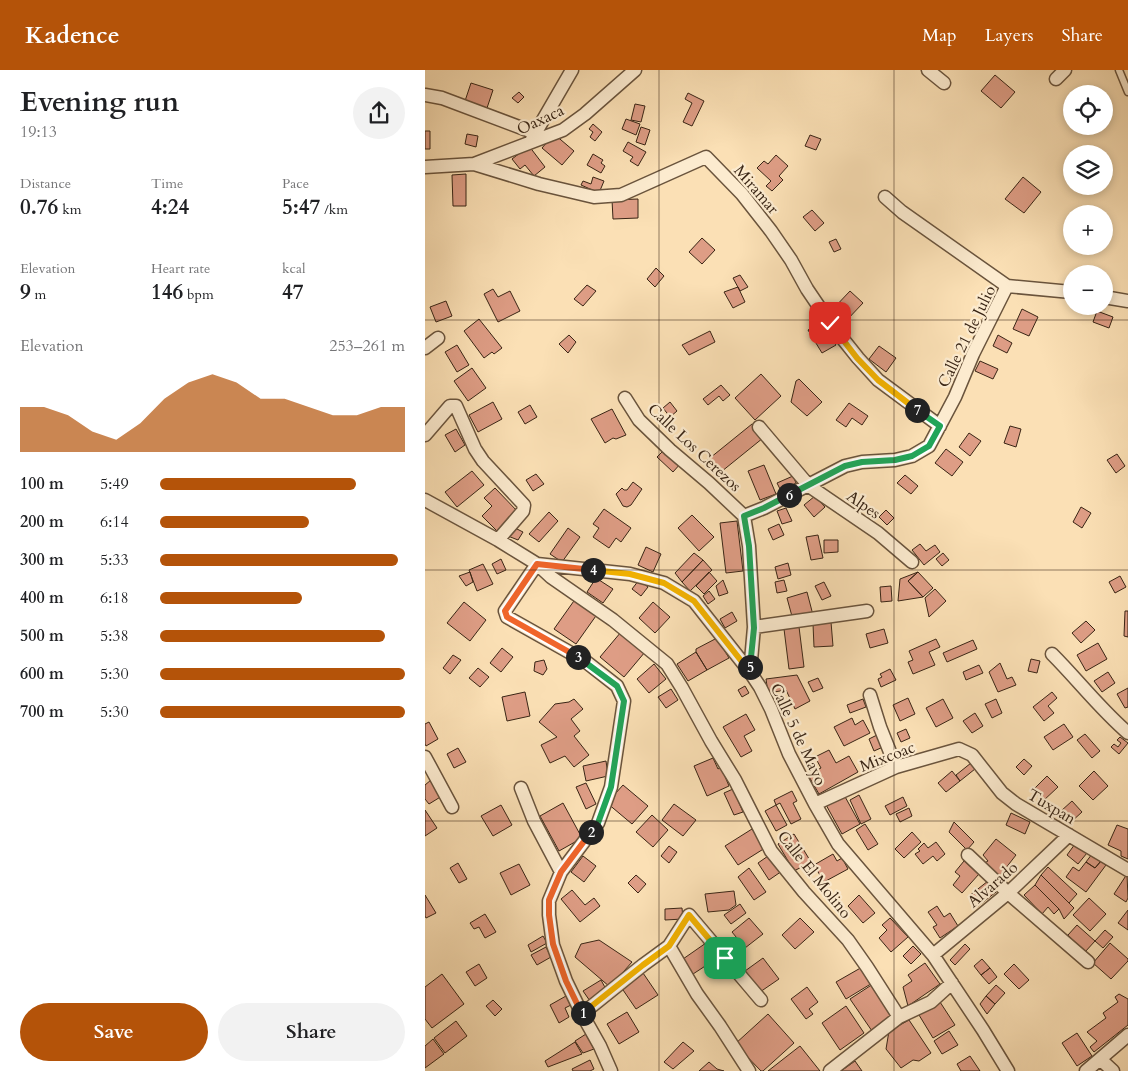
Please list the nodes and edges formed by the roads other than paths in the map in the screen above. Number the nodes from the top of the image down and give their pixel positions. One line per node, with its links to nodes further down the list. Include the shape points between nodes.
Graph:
1 (572, 70): 10 (street)
2 (635, 70): 10 (street, Oaxaca, via 563,130)
3 (928, 70): 7 (street)
4 (1065, 70): 6 (street)
5 (1119, 70): 8 (lane)
6 (1055, 79)
7 (944, 83)
8 (1128, 92)
9 (425, 95): 10 (street, via 442,98)
10 (532, 138): 11 (street, Oaxaca)
11 (474, 164): 12 (street); 21 (street, Miramar, via 594,197 621,195 706,157 742,194 771,231 807,289 857,358 878,380)
12 (425, 167)
13 (885, 197): 14 (street)
14 (1007, 286): 15 (street, Calle 21 de Julio); 21 (street, Calle 21 de Julio)
15 (1063, 291)
16 (1113, 298): 17 (street)
17 (1128, 301)
18 (438, 338): 19 (street)
19 (425, 348)
20 (625, 398): 26 (street, Calle Los Cerezos, via 639,420)
21 (940, 426): 24 (street, Calle 21 de Julio, via 929,446 912,456 845,466)
22 (759, 427): 24 (street, Alpes)
23 (425, 435): 27 (street, via 451,406 455,406 483,461 524,505 523,511)
24 (809, 486): 26 (street, Calle 21 de Julio); 28 (street, Alpes, via 878,533)
25 (425, 500): 27 (street, Calle 5 de Mayo)
26 (744, 516): 31 (street)
27 (498, 540): 29 (street, Calle 5 de Mayo)
28 (912, 562)
29 (537, 564): 33 (street, Calle 5 de Mayo, via 630,574 664,583 694,601); 45 (street, via 505,611 507,617 585,661 617,686 624,701 611,787 598,823); 53 (street, Calle El Molino, via 667,664 735,780 771,851 848,940)
30 (867, 612): 31 (street)
31 (754, 628): 33 (street)
32 (1052, 654): 35 (street)
33 (750, 672): 40 (street, Calle 5 de Mayo)
34 (870, 695): 38 (street)
35 (1128, 733)
36 (973, 755): 38 (street, Mixcoac, via 959,749); 42 (street, Tuxpan, via 1002,793)
37 (425, 757): 41 (street)
38 (896, 767): 40 (street, Mixcoac)
39 (521, 788): 45 (street)
40 (815, 804): 48 (street, Calle 5 de Mayo, via 838,844)
41 (452, 807)
42 (1069, 835): 44 (street, Tuxpan); 46 (street, Alvarado)
43 (968, 855): 46 (street)
44 (1128, 870)
45 (561, 872): 52 (street, via 549,900 553,944)
46 (1008, 893): 48 (street, Alvarado); 49 (street)
47 (669, 946): 51 (street, via 689,915); 52 (street); 57 (street)
48 (933, 955): 50 (street, Calle 5 de Mayo)
49 (1088, 962)
50 (952, 983): 53 (street, via 931,1002); 59 (street, Calle 5 de Mayo)
51 (761, 1000)
52 (582, 1014): 56 (street)
53 (899, 1017): 58 (street)
54 (1128, 1035): 55 (street)
55 (1101, 1060): 60 (street); 61 (street)
56 (611, 1071)
57 (749, 1071)
58 (830, 1071)
59 (1008, 1071)
60 (1086, 1071)
61 (1113, 1071)

